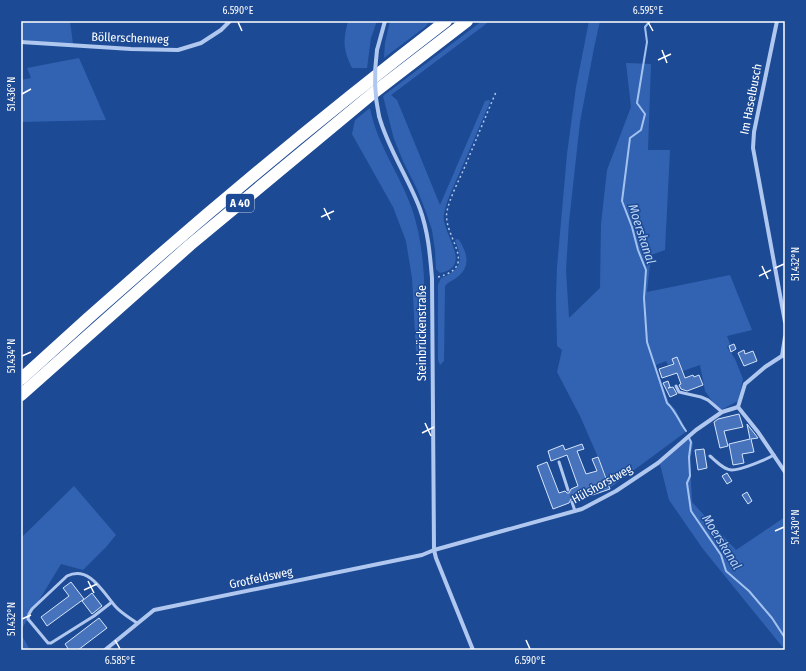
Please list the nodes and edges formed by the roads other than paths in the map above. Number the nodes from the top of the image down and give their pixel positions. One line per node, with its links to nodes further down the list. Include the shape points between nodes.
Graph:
1 (230, 21): 6 (street, Böllerschenweg, via 201,43 178,50)
2 (385, 21): 22 (street, Steinbrückenstraße, bridge, via 377,50 374,78 379,116 423,220 429,243 432,278)
3 (446, 21): 10 (highway, A 40, via 248,179 98,308)
4 (467, 21): 12 (highway, A 40, via 372,94 190,245)
5 (777, 21): 7 (street, Im Haselbusch, via 752,148)
6 (21, 42)
7 (785, 322)
8 (785, 337): 9 (street)
9 (783, 355): 13 (street, via 745,384)
10 (21, 379)
11 (676, 386): 14 (lane, via 679,392 701,396)
12 (21, 395)
13 (738, 407): 14 (street, Hülshorstweg); 15 (street)
14 (722, 412): 21 (street, Hülshorstweg, via 696,430 658,463 616,491)
15 (774, 455): 16 (lane, via 732,470); 18 (street)
16 (710, 456)
17 (559, 462): 19 (lane)
18 (785, 472)
19 (568, 490)
20 (572, 502): 21 (lane)
21 (575, 511): 22 (street, Hülshorstweg)
22 (434, 550): 24 (street, Grotfeldsweg, via 422,555 154,610); 26 (street, Steinbrückenstraße)
23 (112, 602): 23 (lane, via 93,579 78,573 72,574 32,609 28,619 48,643 51,643); 24 (lane)
24 (137, 623): 25 (street, Grotfeldsweg)
25 (105, 650)
26 (473, 650)

